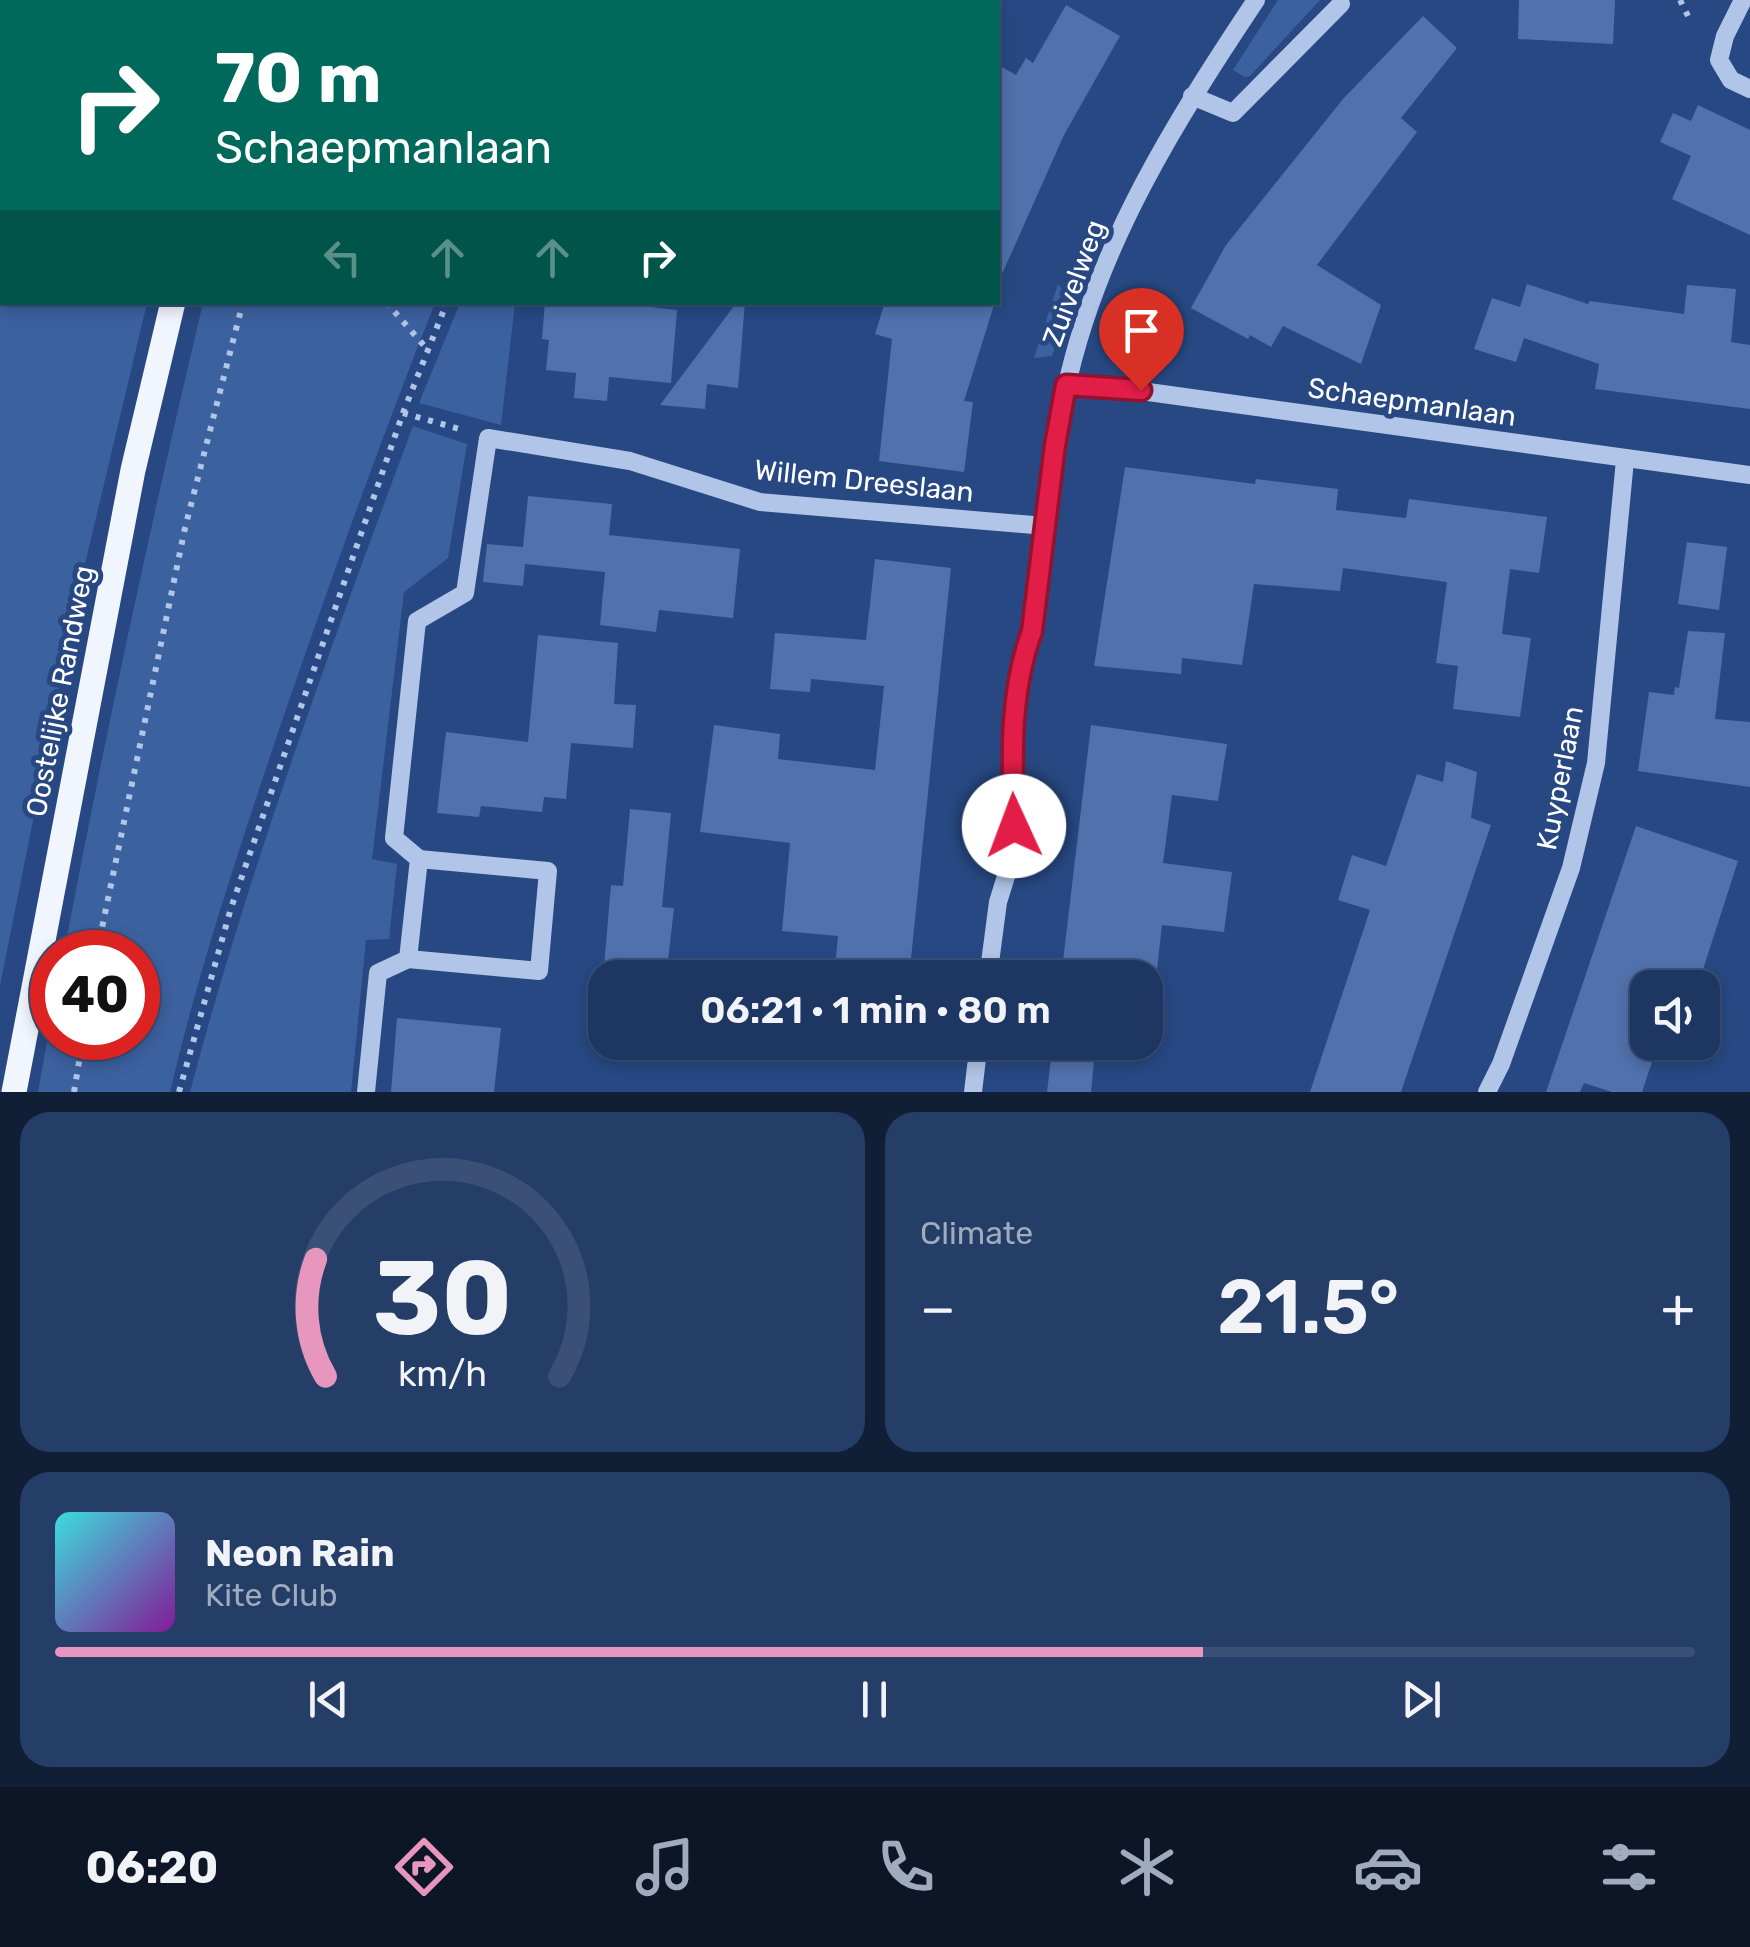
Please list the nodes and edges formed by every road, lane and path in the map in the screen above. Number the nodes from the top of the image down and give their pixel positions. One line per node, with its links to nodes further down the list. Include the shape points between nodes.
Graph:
1 (1256, 0): 7 (street, Zuivelweg)
2 (1680, 0): 5 (path)
3 (1743, 0): 6 (street, via 1719,60 1732,80)
4 (1341, 4): 7 (street, via 1233,113)
5 (1688, 16)
6 (1750, 88)
7 (1192, 96): 13 (street, Zuivelweg, via 1150,167 1092,299)
8 (172, 305): 25 (main road, Oostelijke Randweg, via 133,470)
9 (241, 305): 20 (path, via 185,528)
10 (389, 305): 12 (path)
11 (446, 305): 12 (path)
12 (427, 349): 14 (path)
13 (1066, 385): 16 (street, Schaepmanlaan, via 1141,390); 18 (street, Zuivelweg)
14 (402, 413): 15 (path); 27 (path, via 231,908)
15 (488, 438): 18 (street, Willem Dreeslaan, via 630,461 760,502); 19 (street, via 465,593 417,621 394,838)
16 (1625, 460): 17 (street, Schaepmanlaan); 30 (street, Kuyperlaan, via 1596,764 1571,868)
17 (1750, 475)
18 (1045, 526): 22 (street, Zuivelweg, via 1012,730 1014,826)
19 (420, 860): 21 (street); 21 (street, via 548,871 539,971)
20 (102, 930)
21 (408, 959): 28 (street, via 378,974)
22 (990, 960)
23 (79, 1060): 26 (path)
24 (976, 1060): 29 (street)
25 (14, 1092)
26 (74, 1092)
27 (180, 1092)
28 (366, 1092)
29 (972, 1092)
30 (1487, 1092)

